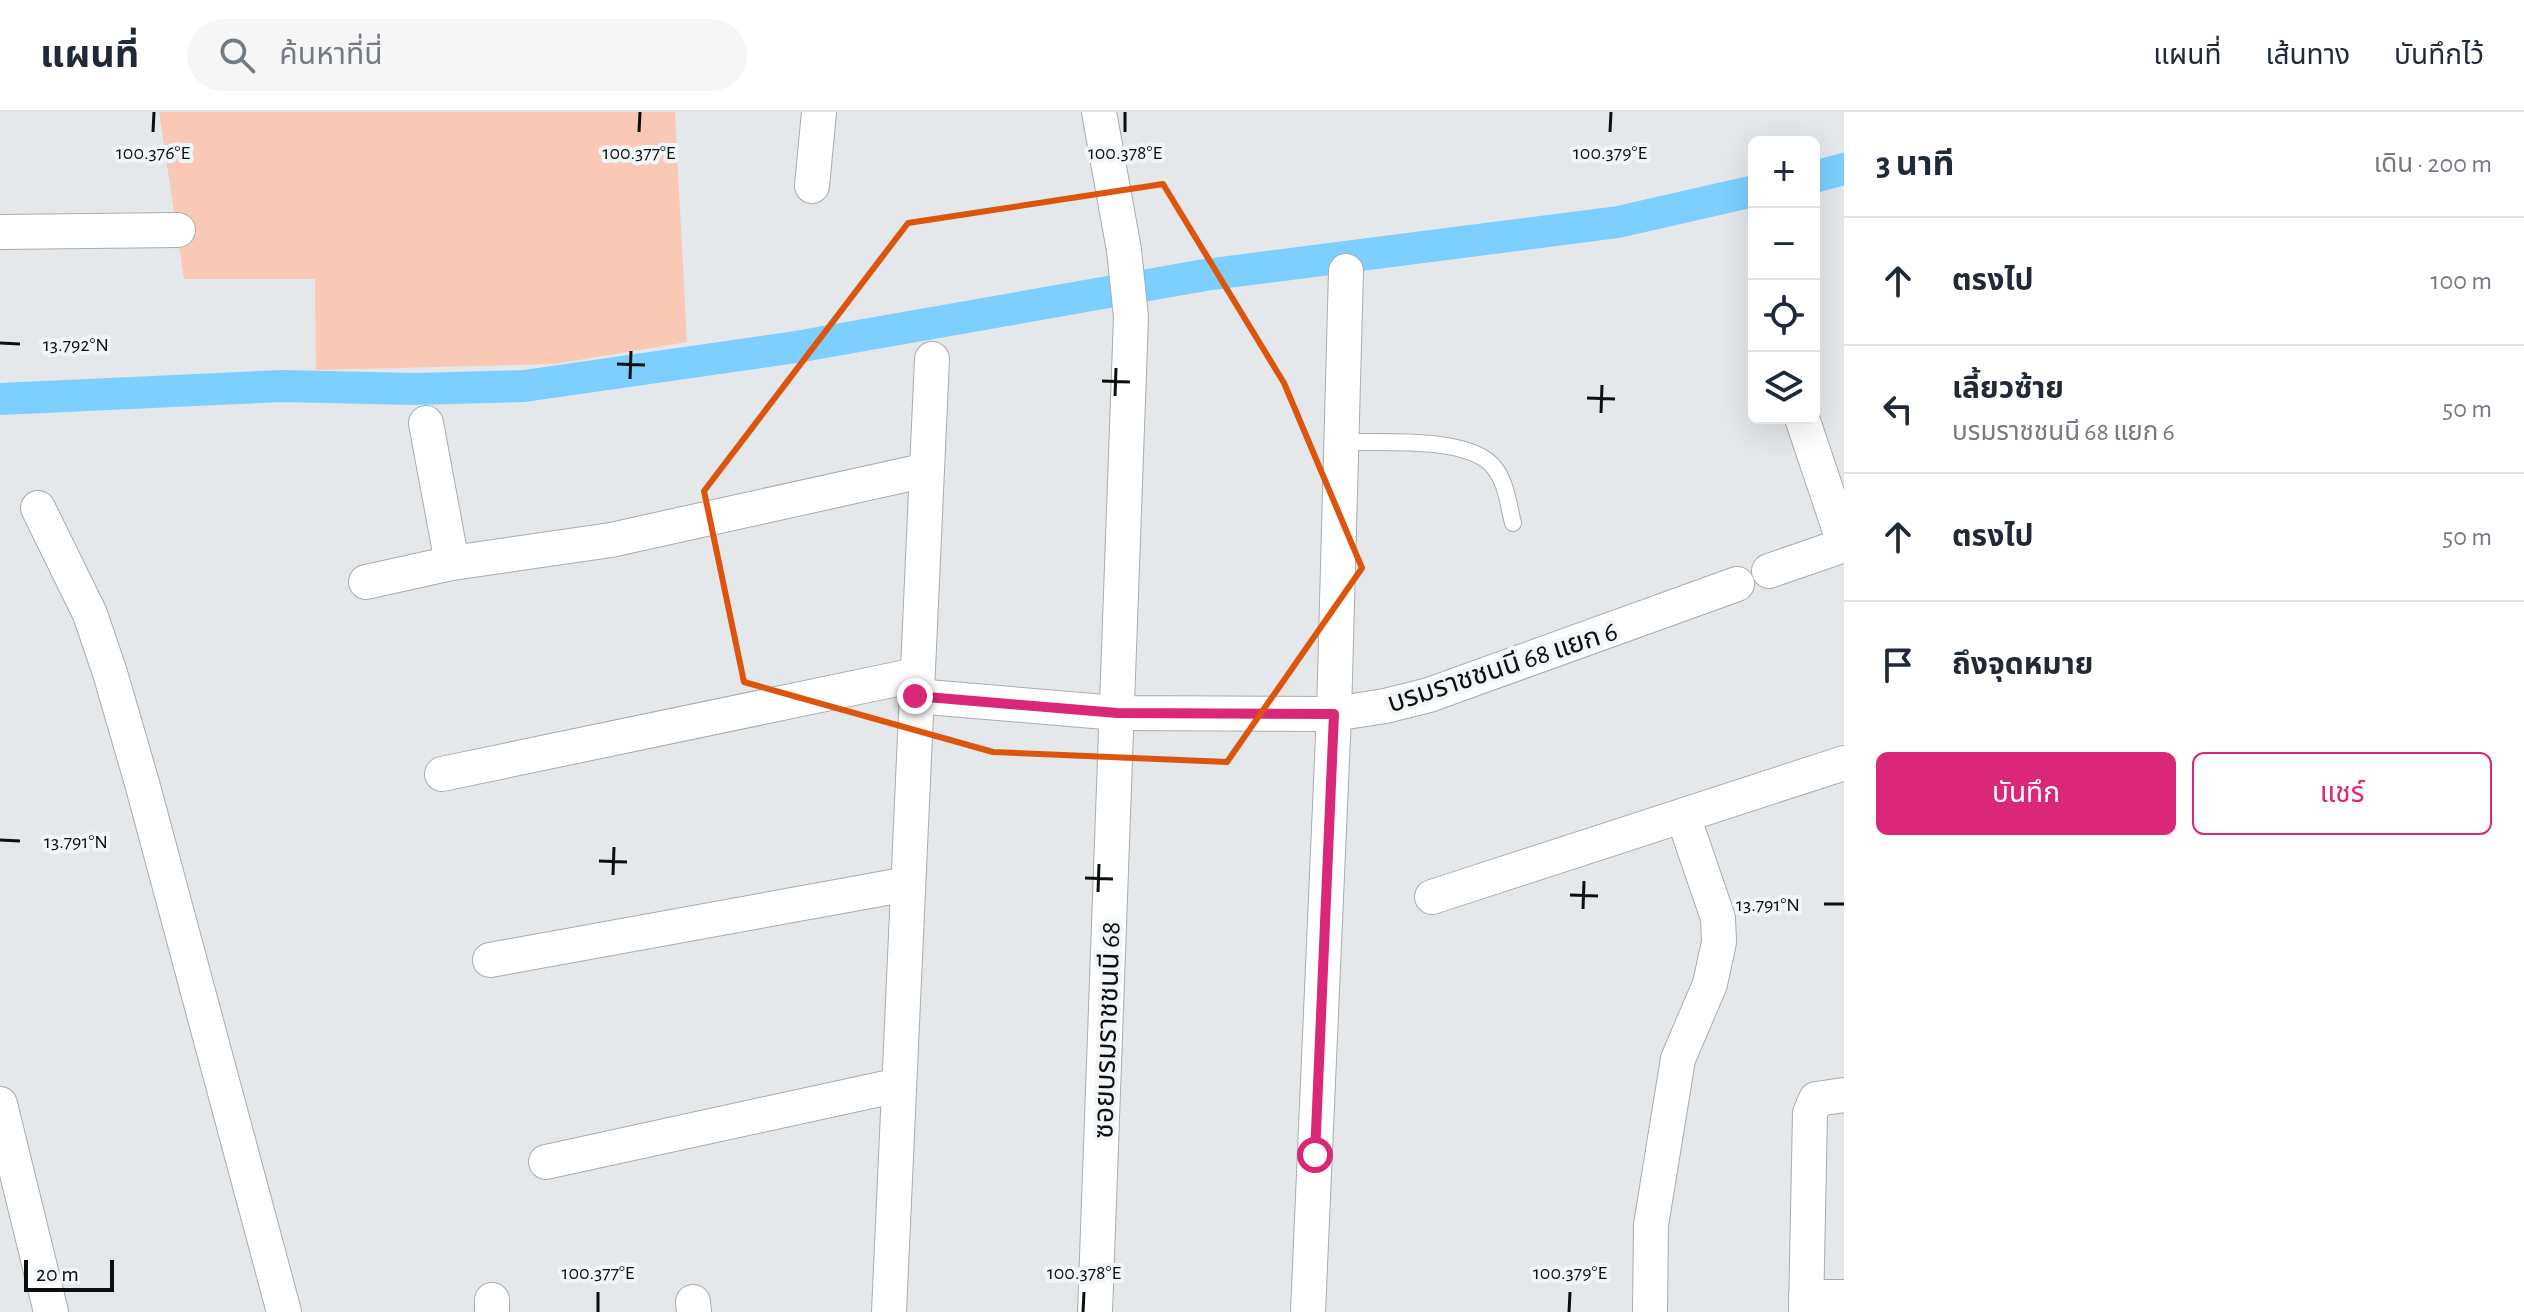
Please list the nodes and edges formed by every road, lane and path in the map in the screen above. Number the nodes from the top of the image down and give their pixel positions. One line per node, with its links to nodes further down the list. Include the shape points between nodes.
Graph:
1 (819, 112): 3 (street)
2 (1099, 112): 20 (street, ซอยบรมราชชนนี 68, via 1131,317)
3 (812, 186)
4 (178, 230): 5 (street)
5 (0, 232)
6 (1346, 271): 10 (street)
7 (932, 359): 11 (street)
8 (426, 423): 15 (street)
9 (1804, 424): 14 (street)
10 (1341, 442): 13 (lane, via 1451,446 1490,463 1502,479); 21 (street)
11 (927, 470): 15 (street, via 611,540); 19 (street)
12 (38, 508): 36 (street, via 90,614 114,687)
13 (1513, 523)
14 (1844, 544): 16 (street)
15 (452, 563): 17 (street)
16 (1769, 571)
17 (366, 582)
18 (1737, 584): 21 (street, บรมราชชนนี 68 แยก 6, via 1429,695)
19 (916, 685): 20 (street, บรมราชชนนี 68 แยก 6); 23 (street, บรมราชชนนี 68 แยก 6); 25 (street)
20 (1117, 713): 21 (street, บรมราชชนนี 68 แยก 6); 38 (street, ซอยบรมราชชนนี 68)
21 (1334, 714): 39 (street)
22 (1844, 763): 24 (street)
23 (442, 774)
24 (1683, 816): 26 (street); 40 (street, via 1718,918 1719,942 1710,984 1678,1059 1651,1225)
25 (908, 884): 27 (street); 28 (street)
26 (1432, 897)
27 (490, 960)
28 (899, 1085): 31 (street); 37 (street)
29 (1844, 1095): 34 (street, via 1816,1099 1810,1113)
30 (0, 1104): 32 (street)
31 (546, 1162)
32 (8, 1170): 35 (street)
33 (1844, 1297): 34 (street)
34 (1806, 1305)
35 (51, 1312)
36 (284, 1312)
37 (889, 1312)
38 (1095, 1312)
39 (1308, 1312)
40 (1650, 1312)

